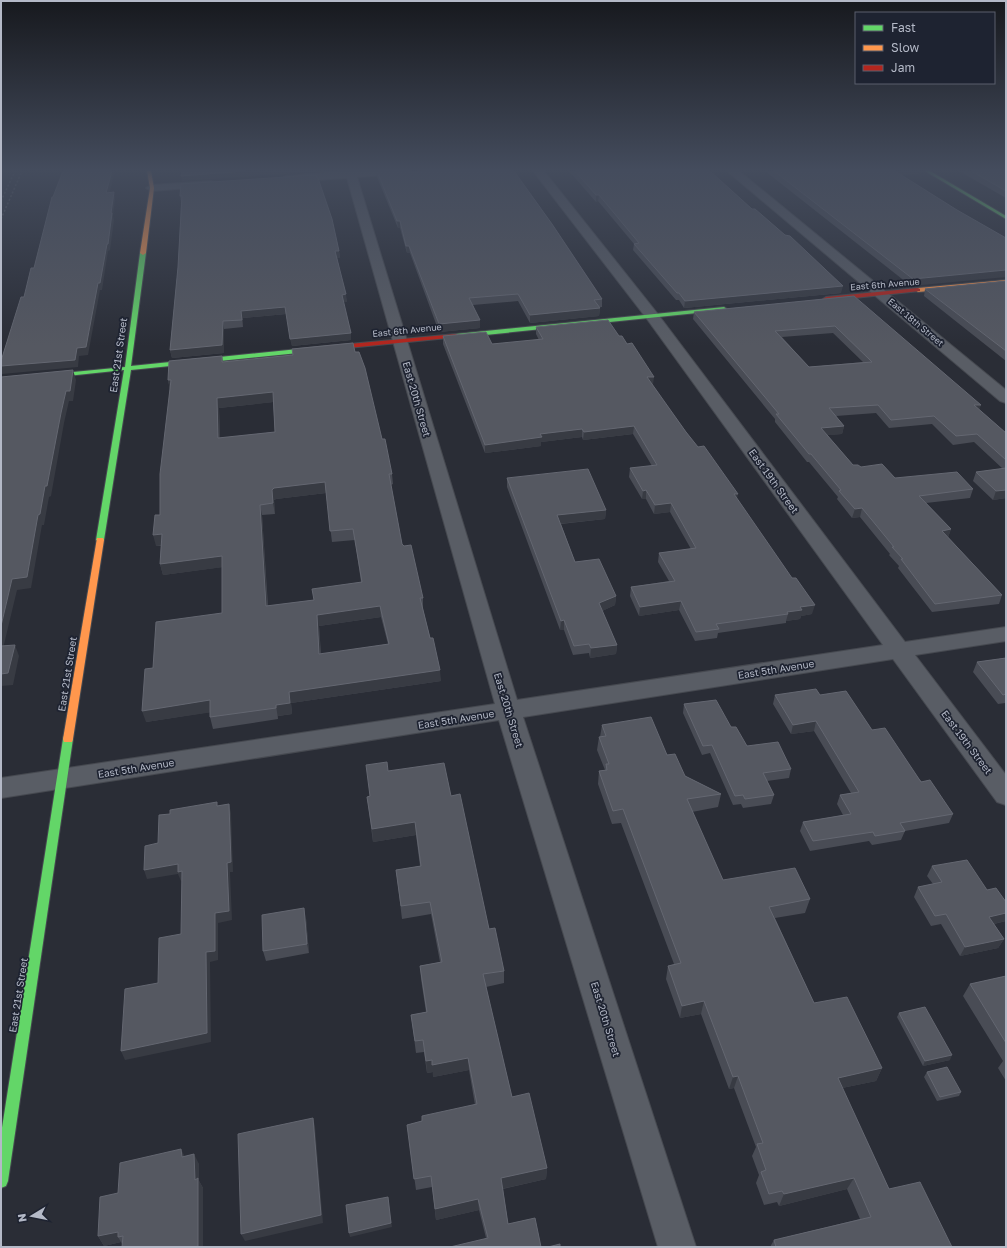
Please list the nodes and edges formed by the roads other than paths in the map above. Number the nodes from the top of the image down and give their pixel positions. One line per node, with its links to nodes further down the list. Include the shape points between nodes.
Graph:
1 (146, 229): 11 (main road, East 21st Street)
2 (366, 229): 10 (street, East 20th Street)
3 (584, 229): 9 (street, East 19th Street)
4 (803, 229): 6 (street, East 18th Street)
5 (1006, 282): 6 (main road, East 6th Avenue)
6 (881, 294): 7 (main road, East 6th Avenue); 13 (street, East 18th Street)
7 (818, 300)
8 (731, 309): 9 (main road, East 6th Avenue)
9 (652, 316): 10 (main road, East 6th Avenue); 15 (street, East 19th Street)
10 (400, 340): 11 (main road, East 6th Avenue); 16 (street, East 20th Street)
11 (128, 367): 12 (main road, East 6th Avenue); 17 (main road, East 21st Street)
12 (1, 381)
13 (1006, 398)
14 (1006, 634): 15 (street, East 5th Avenue)
15 (899, 650): 16 (street, East 5th Avenue); 19 (street, East 19th Street)
16 (509, 712): 17 (street, East 5th Avenue); 21 (street, East 20th Street)
17 (61, 779): 18 (street, East 5th Avenue); 20 (main road, East 21st Street)
18 (1, 788)
19 (1006, 795)
20 (1, 1181)
21 (677, 1247)

